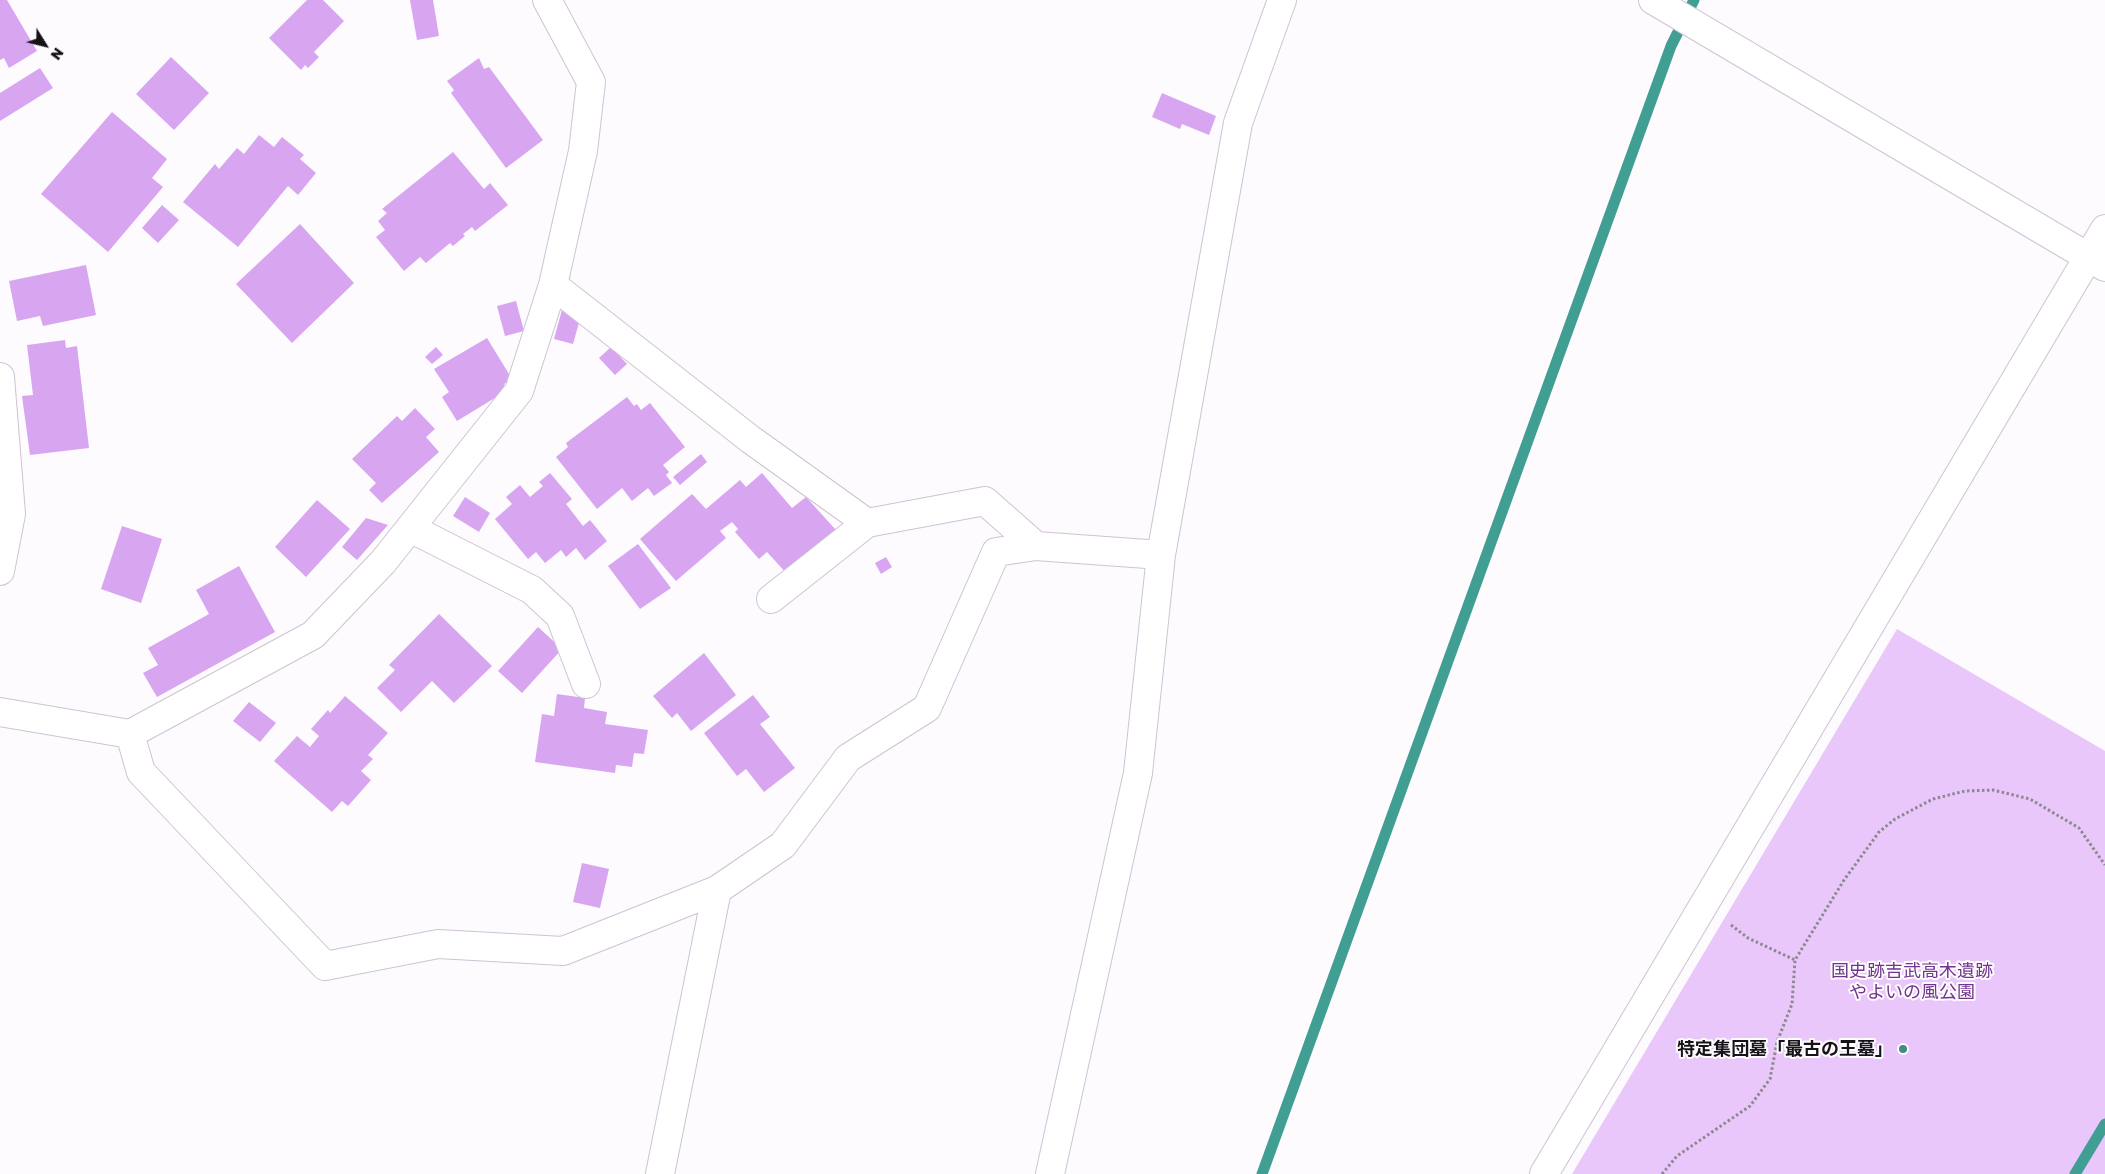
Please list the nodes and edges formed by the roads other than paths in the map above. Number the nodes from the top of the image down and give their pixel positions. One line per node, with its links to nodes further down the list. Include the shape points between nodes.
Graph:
1 (546, 0): 6 (street, via 591,82 583,151)
2 (1282, 0): 11 (street, via 1238,123)
3 (1663, 6): 5 (street)
4 (2105, 228): 5 (street)
5 (2096, 262): 20 (street)
6 (553, 285): 8 (street, via 750,438); 9 (street, via 519,391)
7 (0, 377): 12 (street, via 11,514)
8 (867, 523): 10 (street, via 986,501); 13 (street)
9 (410, 528): 14 (street, via 532,590 560,616); 16 (street, via 313,635)
10 (1036, 546): 11 (street); 17 (street, via 996,552 927,708 848,758 783,845)
11 (1161, 555): 19 (street, via 1138,773)
12 (0, 571)
13 (771, 599)
14 (586, 684)
15 (0, 712): 16 (street)
16 (130, 734): 17 (street, via 141,772 325,966 438,944 563,951)
17 (717, 890): 18 (street)
18 (660, 1174)
19 (1050, 1174)
20 (1544, 1174)

